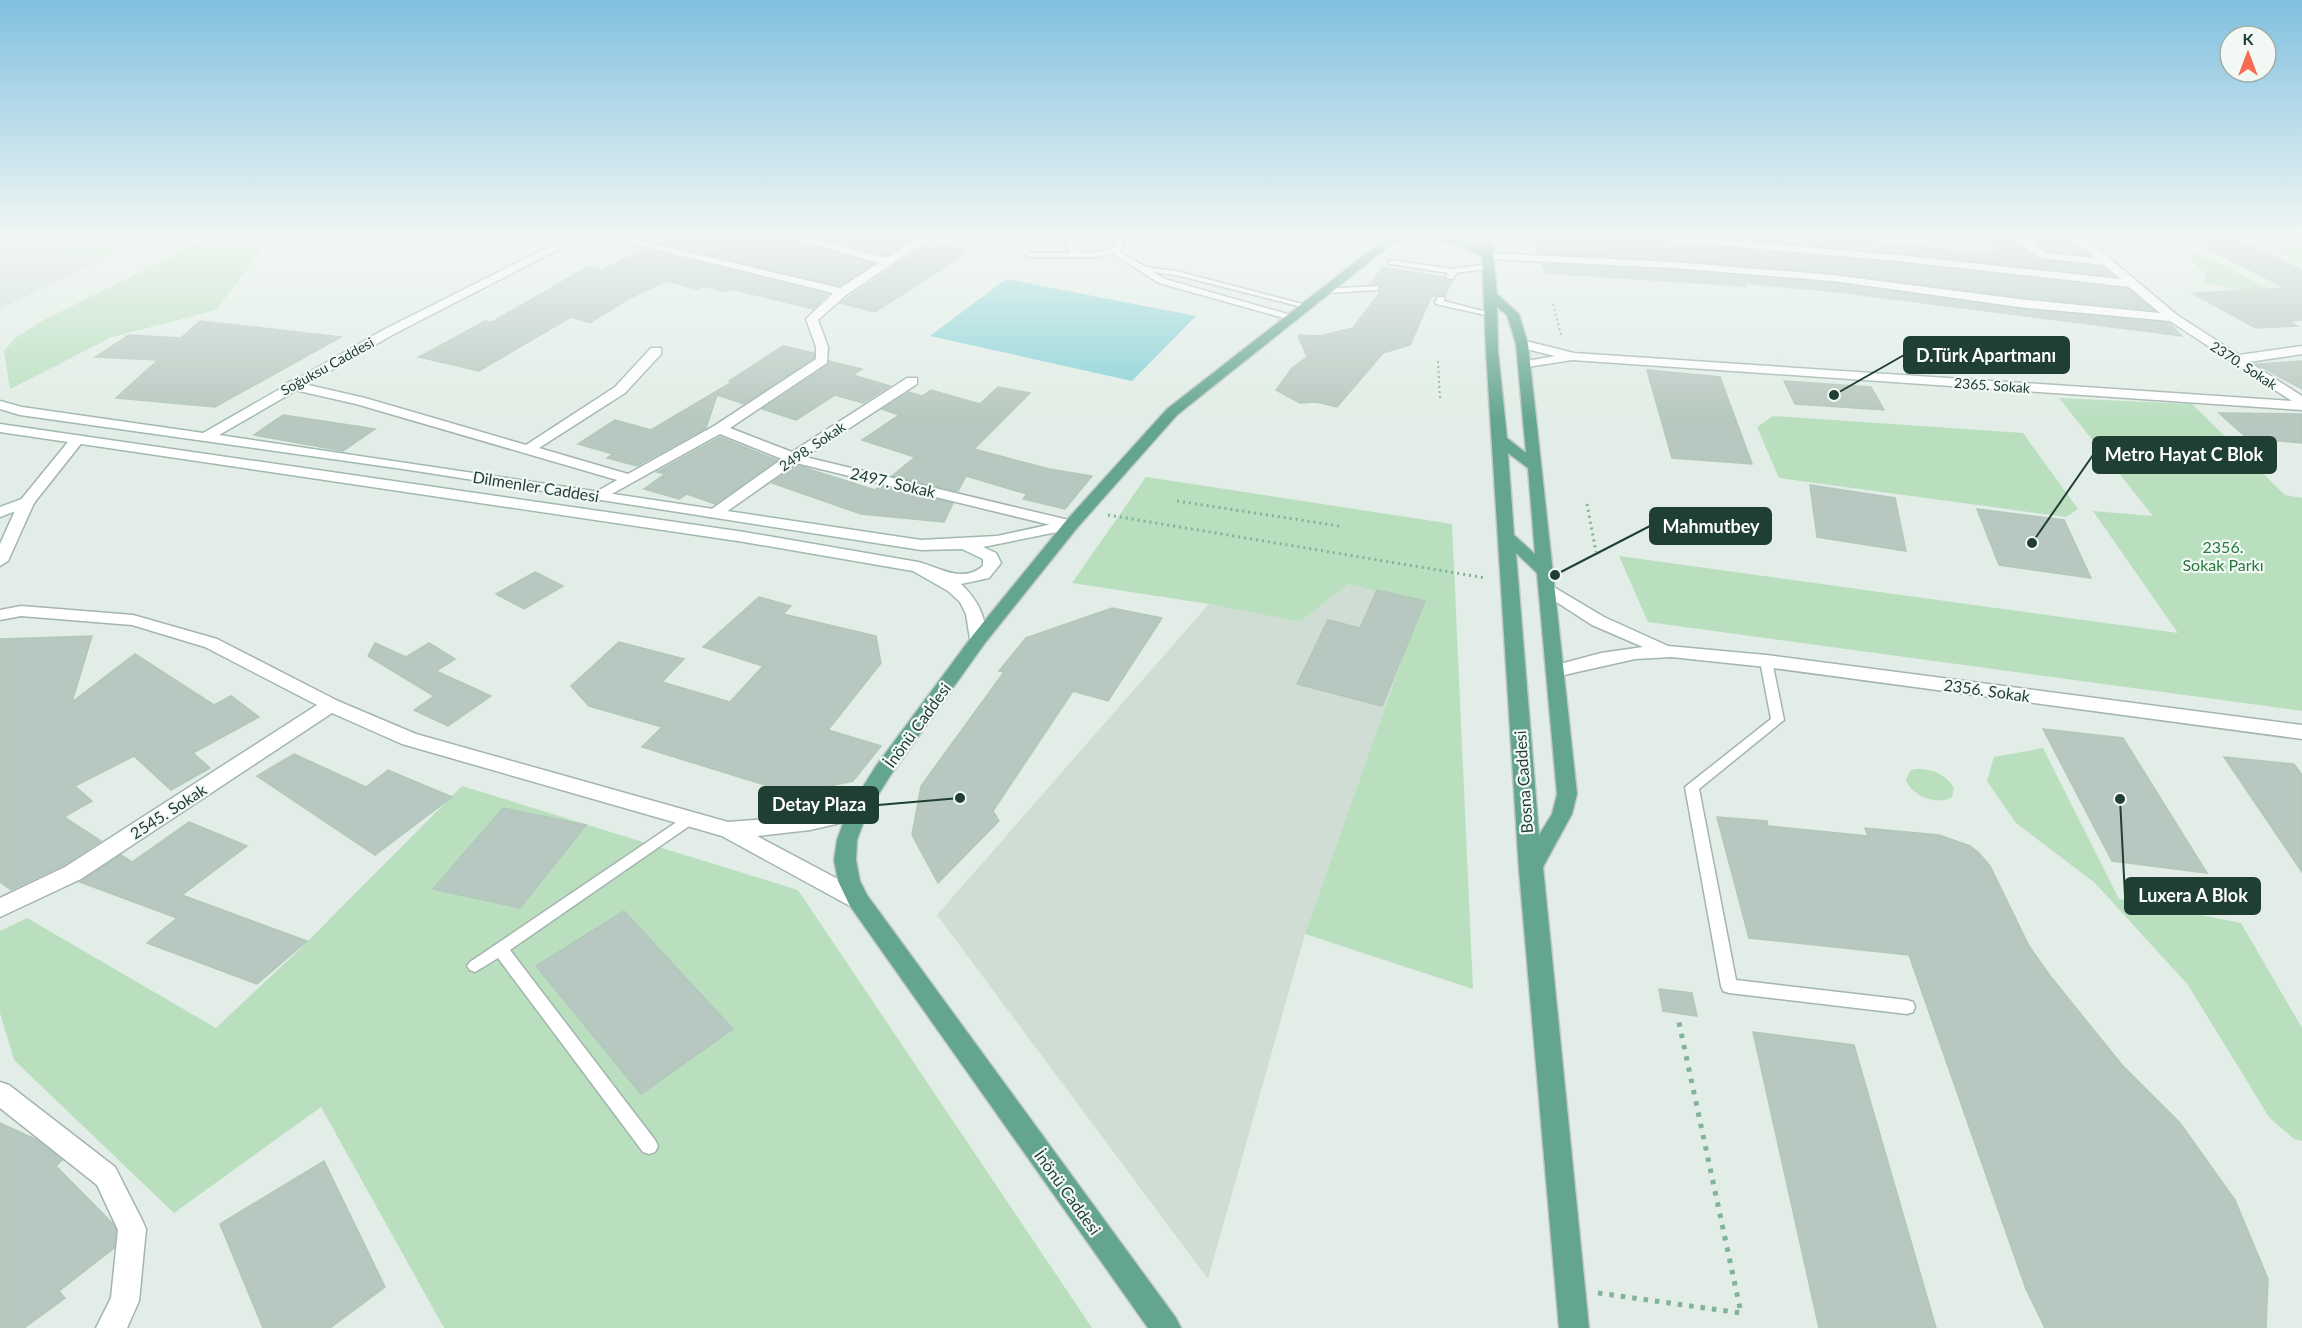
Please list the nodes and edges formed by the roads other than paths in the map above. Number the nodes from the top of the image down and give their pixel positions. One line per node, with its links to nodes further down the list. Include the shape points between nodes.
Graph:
1 (456, 297): 22 (street, Soğuksu Caddesi)
2 (836, 297): 26 (street, via 812,319 822,347 822,360)
3 (1218, 297): 12 (lane)
4 (1270, 297): 11 (lane)
5 (1317, 297): 11 (main road, İnönü Caddesi)
6 (1491, 297): 14 (main road, Bosna Caddesi)
7 (1493, 297): 15 (main road, via 1513,314)
8 (1974, 297): 13 (street)
9 (2149, 297): 13 (street, 2370. Sokak)
10 (1441, 298): 14 (lane, via 1440,302)
11 (1306, 306): 12 (main road, İnönü Caddesi)
12 (1291, 318): 38 (main road, İnönü Caddesi, via 1172,412)
13 (2173, 318): 19 (street, 2370. Sokak)
14 (1490, 319): 15 (main road); 28 (main road, Bosna Caddesi)
15 (1522, 344): 18 (street, 2365. Sokak); 20 (main road)
16 (2302, 350): 19 (street)
17 (656, 351): 30 (street, via 620,390)
18 (1574, 357): 20 (street, 2365. Sokak); 23 (street, 2365. Sokak)
19 (2235, 360): 23 (street, 2370. Sokak)
20 (1526, 365): 32 (main road)
21 (912, 381): 31 (street, 2498. Sokak)
22 (291, 385): 27 (street, Soğuksu Caddesi); 30 (street)
23 (2302, 404)
24 (0, 405): 27 (street, Dilmenler Caddesi)
25 (1, 428): 29 (street, Dilmenler Caddesi)
26 (718, 429): 31 (street, 2497. Sokak); 33 (street)
27 (204, 438): 34 (street, Dilmenler Caddesi)
28 (1500, 439): 32 (main road); 39 (main road, Bosna Caddesi)
29 (77, 440): 35 (street); 42 (street, Dilmenler Caddesi, via 744,537 870,557)
30 (527, 450): 33 (street)
31 (792, 458): 37 (street, 2498. Sokak); 38 (street, 2497. Sokak)
32 (1535, 467): 43 (main road)
33 (629, 479): 34 (street)
34 (599, 496): 37 (street, Dilmenler Caddesi)
35 (27, 502): 36 (street); 41 (street)
36 (0, 512)
37 (714, 514): 40 (street, Dilmenler Caddesi, via 921,545)
38 (1071, 525): 40 (street, Dilmenler Caddesi, via 1024,538); 45 (main road, İnönü Caddesi)
39 (1507, 537): 43 (main road); 54 (main road, Bosna Caddesi)
40 (964, 546): 42 (street, via 990,556 990,569 975,578 961,580)
41 (0, 561)
42 (932, 572): 45 (street, Dilmenler Caddesi, via 967,599 975,614)
43 (1546, 579): 46 (street, via 1598,621); 48 (main road)
44 (0, 615): 49 (street, via 21,611 133,620 212,644)
45 (979, 639): 51 (main road, İnönü Caddesi)
46 (1671, 651): 47 (street, 2356. Sokak); 48 (street, via 1601,658)
47 (1766, 661): 50 (street, 2356. Sokak); 59 (lane, via 1778,720 1692,787 1730,986)
48 (1556, 671): 54 (main road, via 1567,794 1562,814)
49 (331, 705): 52 (street, via 409,739); 56 (street, 2545. Sokak, via 73,873)
50 (2302, 732)
51 (857, 812): 53 (street, via 769,829); 55 (main road, İnönü Caddesi, via 845,860)
52 (690, 818): 53 (street); 57 (lane)
53 (729, 830): 55 (street)
54 (1530, 870): 64 (main road, Bosna Caddesi)
55 (858, 900): 63 (main road, İnönü Caddesi)
56 (0, 908)
57 (500, 949): 58 (lane); 61 (lane)
58 (475, 966)
59 (1907, 1007)
60 (0, 1093): 62 (street, via 106,1176 132,1229 125,1301)
61 (650, 1146)
62 (111, 1328)
63 (1166, 1328)
64 (1574, 1328)

